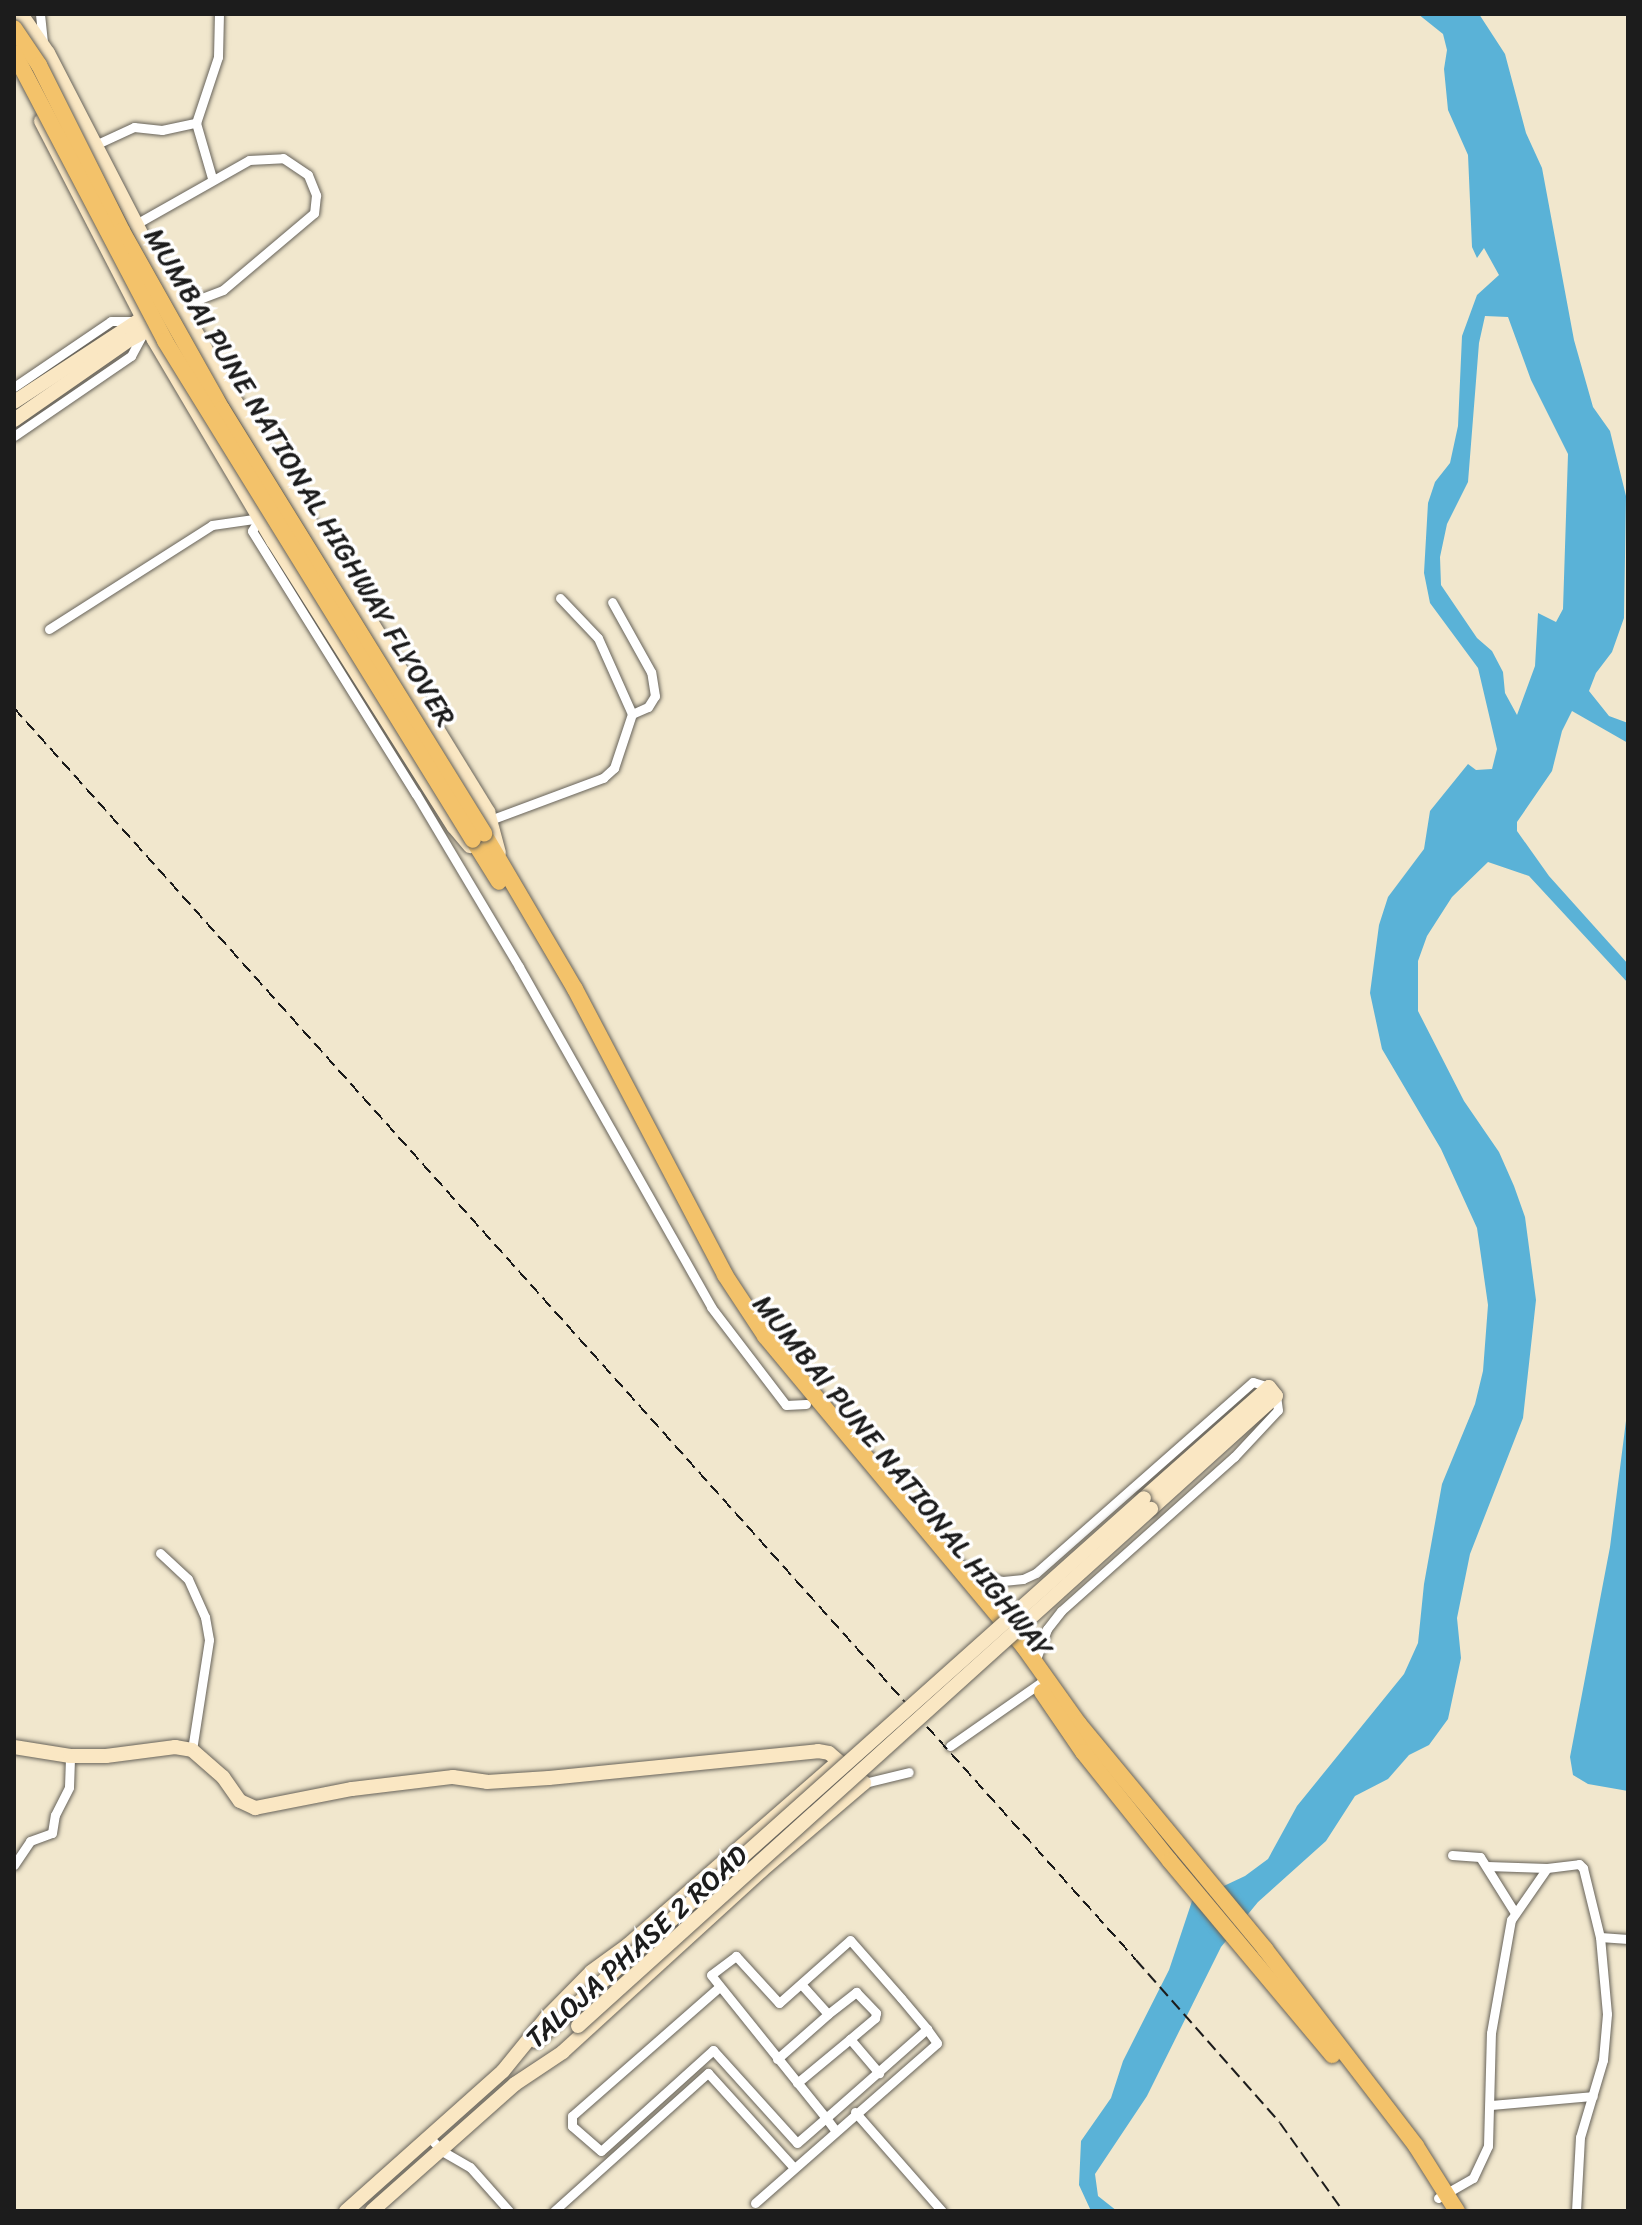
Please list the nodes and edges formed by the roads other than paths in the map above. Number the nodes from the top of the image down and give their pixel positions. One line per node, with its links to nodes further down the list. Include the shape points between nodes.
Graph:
1 (21, 14): 5 (street)
2 (40, 14): 5 (street)
3 (219, 14): 8 (street, via 218,57)
4 (14, 28): 24 (highway, MUMBAI PUNE NATIONAL HIGHWAY FLYOVER, bridge, via 39,65 122,231 222,409)
5 (43, 47): 9 (street)
6 (14, 53): 24 (highway, MUMBAI PUNE NATIONAL HIGHWAY FLYOVER, bridge, via 165,341)
7 (14, 70): 13 (street)
8 (196, 123): 9 (street, via 162,130 134,127); 10 (street)
9 (95, 145): 11 (street)
10 (212, 178): 11 (street); 12 (street, via 249,160 283,158 308,175 316,195 314,213 223,290)
11 (136, 224): 12 (street)
12 (181, 306): 13 (street, via 170,305); 24 (street)
13 (143, 324): 14 (street); 15 (street, via 111,321); 18 (street, via 131,356); 19 (street)
14 (125, 334): 16 (street); 17 (street)
15 (14, 387)
16 (14, 402)
17 (14, 420)
18 (14, 436)
19 (260, 518): 22 (street, via 212,525); 25 (street, via 454,827); 27 (street, via 252,531 519,967 711,1307 786,1405)
20 (560, 598): 23 (street, via 598,638)
21 (612, 602): 23 (street, via 656,688 648,707)
22 (49, 629)
23 (632, 714): 24 (street, via 614,768 603,778)
24 (482, 832): 25 (highway, MUMBAI PUNE NATIONAL HIGHWAY FLYOVER)
25 (497, 867): 27 (highway, MUMBAI PUNE NATIONAL HIGHWAY, via 730,1302); 30 (highway, MUMBAI PUNE NATIONAL HIGHWAY, via 575,989 725,1275 789,1367)
26 (1272, 1392): 28 (street); 30 (street, via 1253,1382 1036,1573 1003,1581 980,1577); 31 (street, via 1278,1410 1234,1457 1061,1611 1047,1629)
27 (806, 1404): 32 (highway, MUMBAI PUNE NATIONAL HIGHWAY)
28 (1148, 1504): 53 (street, bridge); 56 (street, bridge)
29 (160, 1553): 35 (street, via 188,1579 209,1640)
30 (946, 1554): 31 (highway, MUMBAI PUNE NATIONAL HIGHWAY)
31 (1035, 1662): 32 (highway, MUMBAI PUNE NATIONAL HIGHWAY)
32 (1041, 1682): 33 (street); 69 (highway, MUMBAI PUNE NATIONAL HIGHWAY, via 1170,1861 1388,2124); 69 (highway, MUMBAI PUNE NATIONAL HIGHWAY, via 1265,1949 1403,2128)
33 (950, 1746)
34 (14, 1747): 36 (street)
35 (192, 1750): 36 (street); 37 (street, via 223,1777 240,1801 255,1808 394,1783 818,1751)
36 (70, 1756): 41 (street, via 69,1787 52,1833 30,1841)
37 (838, 1762): 39 (street); 53 (street, TALOJA PHASE 2 ROAD, via 591,1972)
38 (909, 1772): 39 (street, TALOJA PHASE 2 ROAD)
39 (864, 1783): 56 (street, TALOJA PHASE 2 ROAD, via 563,2052)
40 (1452, 1855): 42 (street, via 1480,1857)
41 (14, 1865)
42 (1487, 1866): 43 (street); 44 (street)
43 (1547, 1868): 44 (street); 45 (street, via 1581,1866)
44 (1515, 1913): 60 (street, via 1491,2033)
45 (1600, 1937): 46 (street); 58 (street, via 1607,2014)
46 (1628, 1939)
47 (801, 1984): 48 (street, via 779,2003 735,1956 710,1976); 49 (street); 50 (street, via 850,1940)
48 (718, 1988): 52 (street); 64 (street, via 570,2120 599,2151)
49 (828, 2014): 51 (street, via 855,1992 876,2013); 52 (street)
50 (927, 2029): 54 (street); 61 (street, via 937,2043)
51 (850, 2039): 54 (street); 55 (street)
52 (777, 2059): 55 (street)
53 (503, 2071): 65 (street, TALOJA PHASE 2 ROAD)
54 (879, 2073): 62 (street)
55 (797, 2083): 62 (street)
56 (515, 2084): 67 (street, TALOJA PHASE 2 ROAD)
57 (671, 2087): 59 (street); 62 (street, via 713,2050 797,2143); 64 (street)
58 (1593, 2096): 60 (street); 77 (street, via 1580,2137)
59 (680, 2098): 66 (street); 68 (street, via 708,2073)
60 (1490, 2105): 69 (street, via 1482,2165)
61 (855, 2112): 63 (street); 71 (street)
62 (826, 2118): 63 (street)
63 (835, 2130): 68 (street)
64 (621, 2132): 66 (street)
65 (430, 2138): 67 (street); 72 (street, TALOJA PHASE 2 ROAD)
66 (630, 2143): 75 (street)
67 (442, 2151): 73 (street, TALOJA PHASE 2 ROAD); 74 (street, via 470,2167)
68 (794, 2168): 70 (street)
69 (1443, 2201): 76 (highway)
70 (755, 2203)
71 (937, 2209)
72 (346, 2211)
73 (372, 2211)
74 (509, 2211)
75 (554, 2211)
76 (1457, 2211)
77 (1576, 2211)

